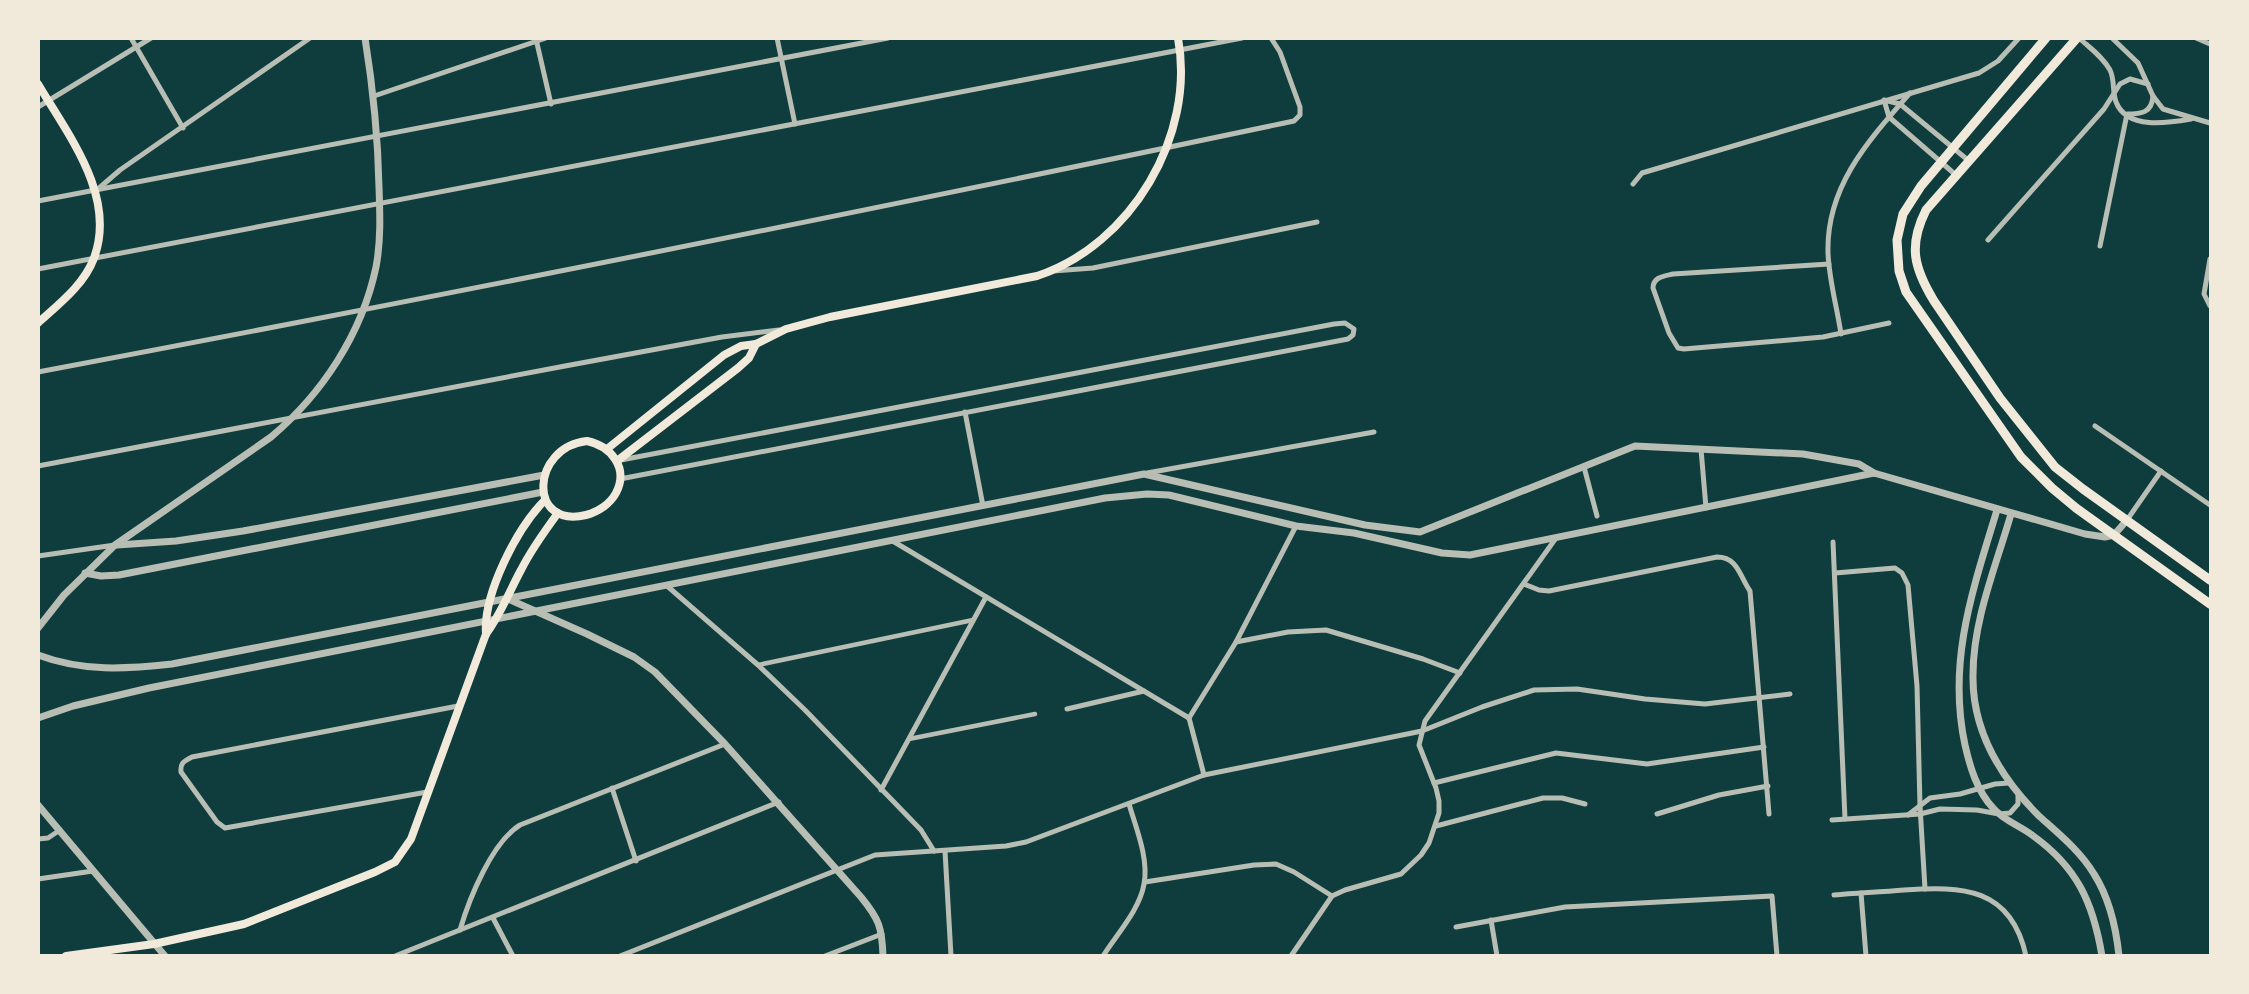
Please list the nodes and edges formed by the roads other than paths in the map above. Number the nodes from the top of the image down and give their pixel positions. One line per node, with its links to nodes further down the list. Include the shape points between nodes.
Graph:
1 (131, 38): 18 (street)
2 (151, 38): 18 (street)
3 (310, 38): 37 (street)
4 (365, 38): 25 (street)
5 (546, 38): 15 (street)
6 (776, 38): 20 (street)
7 (888, 38): 20 (street)
8 (1178, 38): 19 (main road)
9 (1242, 38): 19 (street)
10 (2019, 38): 23 (street, via 1988,68)
11 (2046, 38): 40 (main road)
12 (2078, 38): 24 (street, via 2109,68); 41 (main road)
13 (2112, 38): 22 (street, via 2138,63)
14 (2196, 38): 17 (street)
15 (536, 40): 25 (street); 29 (street)
16 (1273, 41): 39 (street, via 1296,94 1301,111 1298,118)
17 (2210, 44)
18 (136, 48): 28 (street); 37 (street)
19 (1180, 50): 35 (street); 39 (main road, via 1180,89)
20 (781, 60): 29 (street); 35 (street)
21 (38, 84): 28 (main road)
22 (2148, 84): 24 (street, via 2130,79); 26 (street)
23 (1910, 93): 27 (street); 30 (street)
24 (2114, 94): 32 (street); 49 (street)
25 (374, 96): 38 (street)
26 (2153, 96): 32 (street, via 2148,110); 34 (street, via 2163,109)
27 (1884, 100): 30 (street); 33 (street); 44 (street, via 1642,173)
28 (48, 101): 31 (street); 45 (main road)
29 (551, 104): 38 (street)
30 (1900, 104): 33 (street); 40 (street)
31 (38, 107)
32 (2127, 114): 34 (street, via 2148,122); 50 (street)
33 (1889, 117): 42 (street); 53 (street, via 1858,153 1843,181 1831,221)
34 (2190, 119): 36 (street)
35 (795, 124): 47 (street)
36 (2210, 124)
37 (183, 128): 45 (street)
38 (377, 136): 45 (street); 47 (street)
39 (1167, 148): 55 (main road, via 1142,197 1115,229 1087,253); 57 (street)
40 (1952, 148): 41 (street); 42 (main road)
41 (1969, 161): 43 (main road)
42 (1940, 162): 43 (street); 90 (main road, via 1909,203 1899,225 1897,261 1902,282 2021,457 2052,488)
43 (1956, 176): 88 (main road, via 1926,210 1916,235 1914,252 1924,285 2047,459)
44 (1633, 184)
45 (96, 191): 46 (street); 51 (main road, via 100,223)
46 (38, 201)
47 (380, 204): 51 (street); 57 (street, via 375,268)
48 (1317, 222): 55 (street, via 1093,268)
49 (1989, 240)
50 (2100, 246)
51 (94, 258): 54 (street); 58 (main road, via 74,289)
52 (2210, 259): 56 (street, via 2204,294)
53 (1829, 264): 61 (street); 61 (street, via 1673,274 1653,284 1678,348)
54 (38, 269)
55 (1053, 271): 60 (main road)
56 (2210, 306)
57 (362, 311): 63 (street); 65 (street, via 350,341)
58 (38, 323)
59 (1889, 323): 61 (street)
60 (786, 329): 62 (main road); 65 (street)
61 (1841, 334)
62 (756, 344): 68 (main road, via 724,355); 70 (main road, via 738,368)
63 (38, 372)
64 (965, 412): 70 (street, via 1348,339 1354,330 1348,324 1334,324); 77 (street); 82 (street)
65 (294, 417): 71 (street); 94 (street)
66 (2095, 426): 73 (street)
67 (1374, 432): 75 (street)
68 (607, 449): 70 (main road); 76 (main road, via 597,443 576,442 557,454)
69 (1701, 449): 72 (street, via 1635,446); 74 (street, via 1818,456 1859,464); 83 (street)
70 (617, 461): 77 (main road)
71 (38, 466)
72 (1584, 467): 78 (street, via 1420,532 1365,525); 87 (street)
73 (2161, 471): 81 (street); 88 (street)
74 (1874, 473): 83 (street); 84 (street)
75 (1144, 474): 78 (street); 82 (street)
76 (544, 475): 79 (main road); 94 (street, via 243,531)
77 (620, 479): 85 (main road, via 612,499 594,513 570,517)
78 (1196, 487): 80 (street)
79 (544, 496): 85 (main road); 96 (street, via 119,575); 103 (main road, via 510,553)
80 (1192, 500): 89 (street); 92 (street, via 1147,494 1105,498)
81 (2210, 505)
82 (983, 506): 102 (street)
83 (1706, 508): 91 (street)
84 (1997, 510): 86 (street); 135 (street, via 1963,628 1958,673 1963,735)
85 (558, 513): 102 (main road, via 535,544)
86 (2011, 514): 90 (street, via 2085,534); 131 (street, via 1977,632 1973,677 1981,729)
87 (1597, 516)
88 (2127, 520): 90 (street); 98 (main road)
89 (1296, 526): 91 (street, via 1451,554 1477,555); 111 (street)
90 (2114, 535): 104 (main road)
91 (1556, 538): 99 (street)
92 (891, 540): 100 (street); 101 (street)
93 (1833, 542): 97 (street)
94 (115, 545): 95 (street); 96 (street)
95 (38, 556)
96 (85, 573): 109 (street)
97 (1835, 573): 142 (street, via 1895,568 1908,584); 148 (street)
98 (2210, 580)
99 (1524, 584): 115 (street); 119 (street, via 1549,590 1723,557 1738,568 1750,591)
100 (666, 585): 105 (street); 114 (street)
101 (986, 597): 107 (street); 117 (street)
102 (507, 598): 103 (street); 105 (street); 106 (main road)
103 (490, 602): 108 (main road); 113 (street)
104 (2210, 604)
105 (534, 611): 106 (street); 127 (street, via 655,672)
106 (498, 618): 108 (street); 110 (main road)
107 (973, 620): 114 (street); 126 (street)
108 (485, 621): 110 (main road); 116 (street)
109 (38, 628)
110 (486, 634): 120 (main road)
111 (1236, 642): 115 (street, via 1326,630); 124 (street)
112 (38, 655): 113 (street, via 89,668)
113 (172, 664): 116 (street)
114 (758, 665): 134 (street)
115 (1460, 673): 125 (street)
116 (178, 682): 123 (street)
117 (1144, 691): 121 (street); 124 (street)
118 (1790, 694): 119 (street)
119 (1761, 698): 125 (street, via 1687,703 1544,688); 128 (street)
120 (458, 706): 136 (main road); 136 (street, via 192,757 180,766 225,828)
121 (1067, 709)
122 (1035, 714): 126 (street)
123 (38, 718)
124 (1189, 718): 129 (street)
125 (1422, 730): 129 (street); 130 (street, via 1419,746)
126 (909, 739): 134 (street)
127 (725, 744): 133 (street); 138 (street)
128 (1765, 747): 130 (street, via 1633,764 1556,753); 132 (street)
129 (1204, 775): 139 (street)
130 (1434, 783): 150 (street)
131 (2009, 783): 135 (street); 137 (street)
132 (1768, 786): 143 (street); 144 (street)
133 (612, 788): 155 (street); 167 (street, via 507,833 466,908)
134 (881, 790): 153 (street, via 921,830)
135 (1980, 790): 142 (street, via 1930,798); 146 (street)
136 (427, 792): 169 (main road, via 411,839 395,862 244,924)
137 (2018, 793): 146 (street, via 2016,809); 185 (street, via 2093,873 2112,912)
138 (779, 802): 155 (street); 156 (street)
139 (1129, 804): 154 (street, via 1026,842); 159 (street)
140 (1585, 804): 150 (street, via 1543,798)
141 (38, 805): 151 (street)
142 (1920, 806): 145 (street); 147 (street)
143 (1657, 814)
144 (1769, 814)
145 (1920, 814): 146 (street, via 1940,809); 147 (street); 160 (street)
146 (1998, 814): 184 (street, via 2043,843 2073,872 2090,903)
147 (1908, 815): 148 (street)
148 (1846, 819): 149 (street)
149 (1832, 820)
150 (1436, 825): 163 (street, via 1421,855 1401,874 1345,890)
151 (61, 830): 152 (street); 157 (street)
152 (38, 839)
153 (934, 851): 154 (street); 156 (street, via 875,855)
154 (945, 851): 177 (street)
155 (636, 861): 164 (street)
156 (835, 870): 168 (street, via 876,916); 174 (street)
157 (93, 871): 158 (street); 169 (street)
158 (38, 879)
159 (1145, 882): 163 (street, via 1276,864); 178 (street)
160 (1924, 888): 161 (street); 183 (street, via 1967,889 1996,904 2015,926)
161 (1861, 893): 162 (street); 182 (street)
162 (1835, 895)
163 (1331, 899): 179 (street)
164 (494, 918): 167 (street); 173 (street)
165 (1491, 920): 166 (street); 180 (street); 181 (street, via 1565,907 1772,895)
166 (1456, 927)
167 (460, 930): 172 (street)
168 (882, 934): 175 (street); 176 (street)
169 (154, 944): 170 (main road); 171 (street)
170 (66, 956)
171 (165, 956)
172 (395, 956)
173 (513, 956)
174 (620, 956)
175 (825, 956)
176 (883, 956)
177 (951, 956)
178 (1103, 956)
179 (1292, 956)
180 (1497, 956)
181 (1777, 956)
182 (1866, 956)
183 (2026, 956)
184 (2102, 956)
185 (2119, 956)

